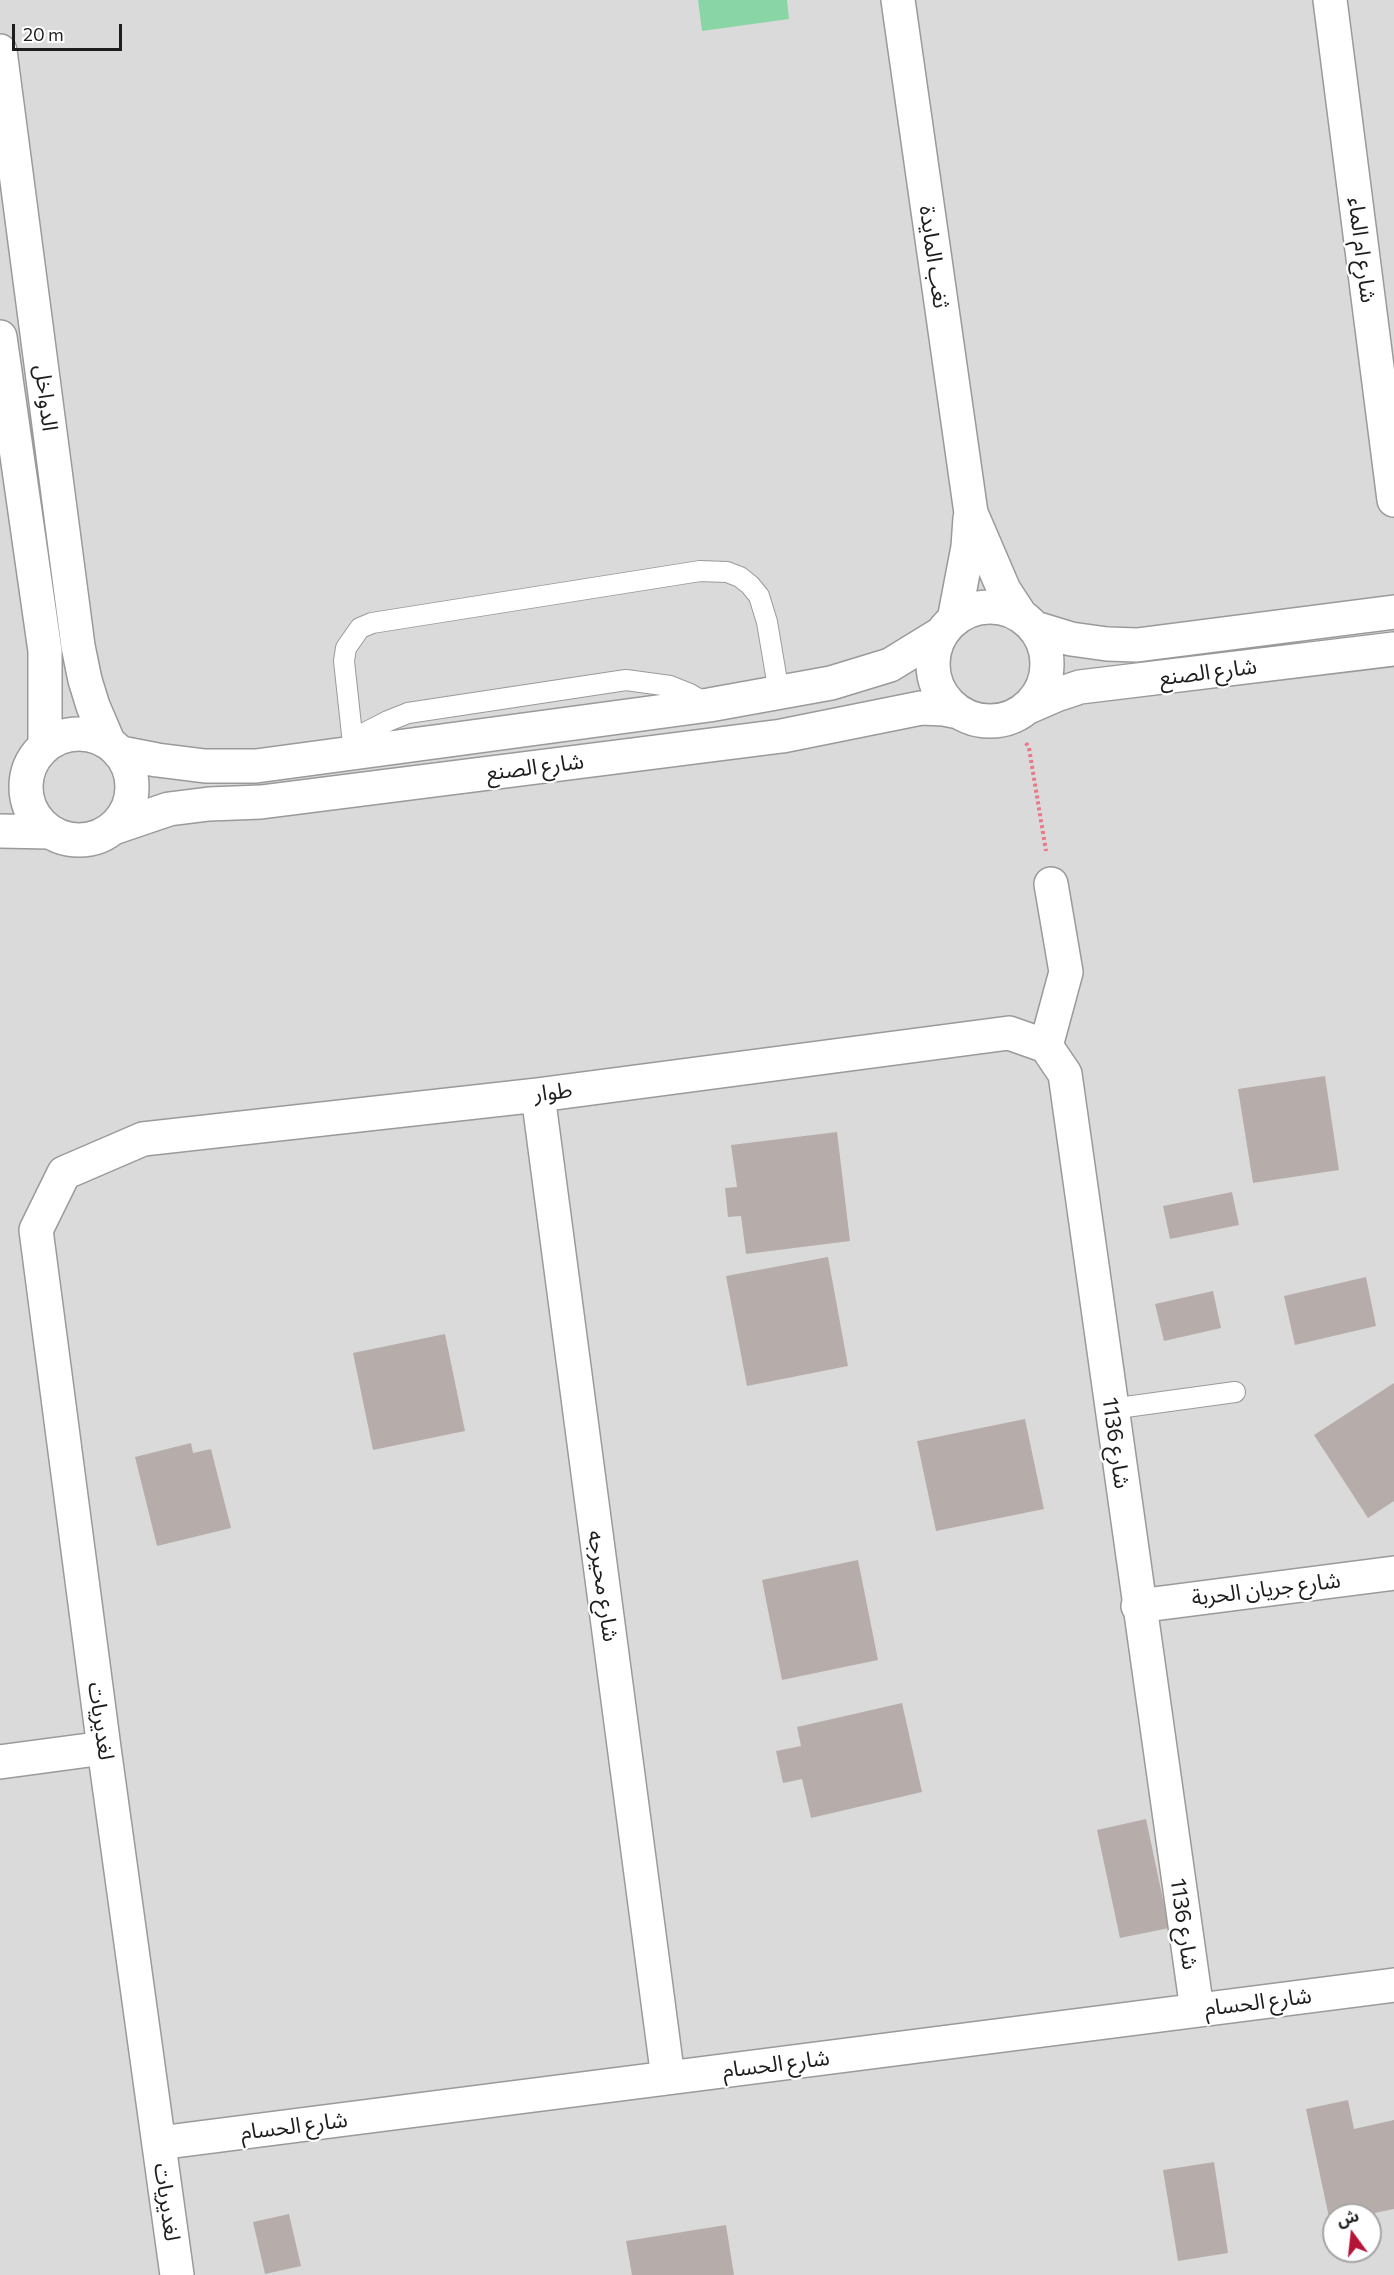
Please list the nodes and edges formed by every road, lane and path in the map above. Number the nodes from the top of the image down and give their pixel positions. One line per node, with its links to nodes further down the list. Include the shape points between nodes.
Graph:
1 (898, 0): 6 (street, ثغب المايدة)
2 (1330, 0): 5 (street, شارع ام الماء)
3 (0, 51): 15 (street, الدواخل, via 78,646 90,698)
4 (0, 337): 16 (street, الدواخل, via 45,651)
5 (1394, 500)
6 (971, 513): 8 (street, ثغب المايدة, via 1004,590); 9 (street, ثغب المايدة, via 968,547)
7 (1394, 612): 8 (street, شارع الصنع, via 1137,645 1071,639)
8 (1028, 622): 9 (street, via 1005,609 987,607 969,610); 13 (street, via 1044,644 1046,679 1038,695)
9 (948, 626): 11 (street, شارع الصنع, via 890,665 831,683); 12 (street, via 934,649 932,667 945,700)
10 (1394, 649): 13 (street, شارع الصنع, via 1080,687)
11 (779, 693): 14 (street, شارع الصنع, via 709,705); 14 (lane, via 759,596 740,577 727,572 700,571 366,625 352,637 344,661)
12 (959, 712): 13 (street, via 993,721); 18 (street, شارع الصنع, via 921,708 782,736 261,802 169,809)
13 (1018, 713): 21 (path, via 1029,748)
14 (354, 746): 15 (street, شارع الصنع, via 256,766 205,766)
15 (115, 747): 16 (street, via 93,735 76,733 60,737); 18 (street, via 130,767 133,783 124,816)
16 (40, 751): 17 (street); 20 (street, via 27,773 25,790 37,820)
17 (0, 781)
18 (113, 828): 20 (street, via 82,840)
19 (0, 831): 20 (street)
20 (50, 832)
21 (1051, 884): 22 (street, via 1066,972)
22 (1046, 1046): 23 (street, طوار, via 1009,1033); 26 (street, شارع 1136, via 1065,1074)
23 (538, 1095): 24 (street, طوار, via 143,1139); 33 (street, شارع محيرجه)
24 (64, 1173): 29 (street, لغديريات, via 36,1230)
25 (1235, 1392): 26 (lane)
26 (1111, 1409): 28 (street, شارع 1136)
27 (1394, 1573): 28 (street, شارع جريان الحربة)
28 (1138, 1606): 32 (street, شارع 1136)
29 (104, 1748): 30 (street); 34 (street, لغديريات)
30 (0, 1762)
31 (1394, 1985): 32 (street, شارع الحسام)
32 (1197, 2010): 33 (street, شارع الحسام)
33 (668, 2078): 34 (street, شارع الحسام)
34 (159, 2143): 35 (street, لغديريات)
35 (177, 2275)

